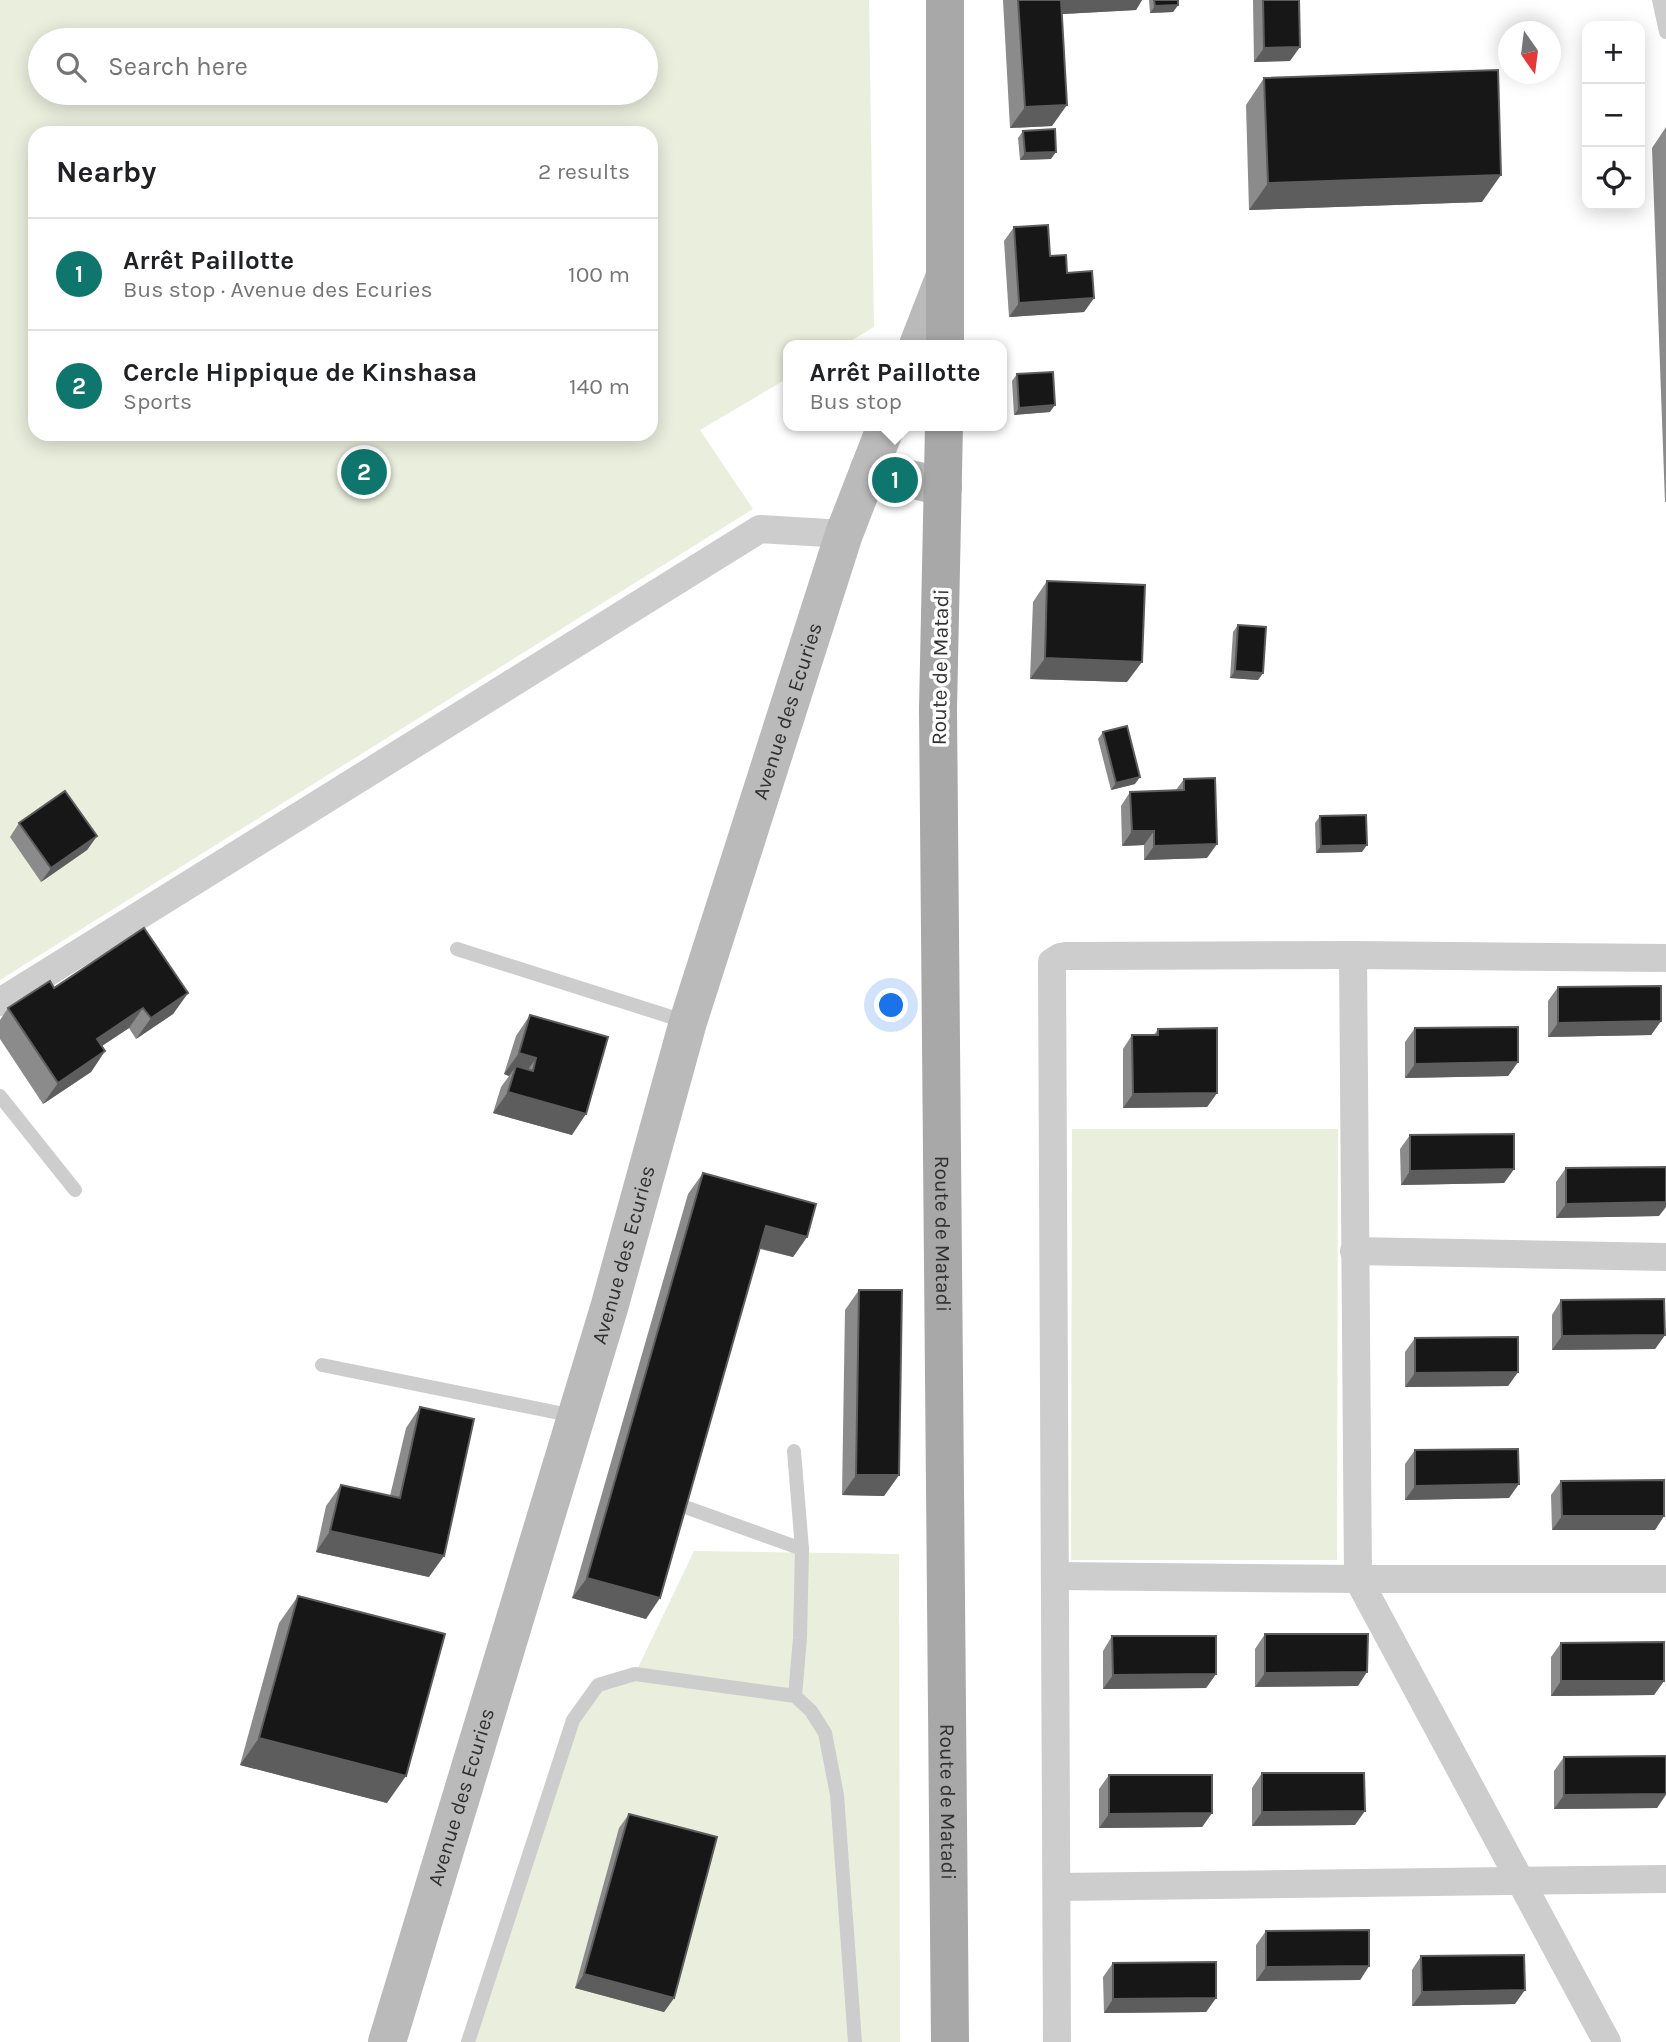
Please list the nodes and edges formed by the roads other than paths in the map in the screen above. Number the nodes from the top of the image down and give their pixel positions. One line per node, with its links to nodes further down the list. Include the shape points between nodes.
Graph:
1 (945, 0): 4 (main road)
2 (1659, 0): 3 (lane)
3 (1666, 32)
4 (946, 273): 5 (street); 6 (main road)
5 (920, 340)
6 (945, 340)
7 (884, 431): 9 (street, Avenue des Ecuries)
8 (944, 431): 10 (main road, Route de Matadi)
9 (869, 469): 10 (street); 11 (street, Avenue des Ecuries)
10 (943, 487): 36 (main road, Route de Matadi, via 938,709)
11 (844, 534): 15 (street, via 760,529); 16 (street, Avenue des Ecuries)
12 (457, 948): 16 (lane)
13 (1353, 955): 14 (street); 19 (street); 26 (street, via 1066,956 1052,962)
14 (1666, 958)
15 (0, 1002)
16 (688, 1022): 22 (street, Avenue des Ecuries)
17 (0, 1096): 18 (lane)
18 (75, 1190)
19 (1354, 1251): 20 (street); 27 (street)
20 (1666, 1257)
21 (322, 1365): 22 (lane)
22 (576, 1416): 33 (street, Avenue des Ecuries)
23 (794, 1451): 25 (lane)
24 (688, 1507): 25 (lane)
25 (802, 1549): 29 (lane)
26 (1056, 1576): 27 (street); 32 (street)
27 (1358, 1579): 28 (street); 31 (street)
28 (1666, 1579)
29 (795, 1696): 34 (lane, via 635,1674 598,1685 573,1720); 35 (lane, via 825,1734 837,1795)
30 (1666, 1879): 31 (street)
31 (1519, 1880): 32 (street); 38 (street)
32 (1058, 1887): 37 (street)
33 (387, 2042)
34 (468, 2042)
35 (855, 2042)
36 (950, 2042)
37 (1058, 2042)
38 (1607, 2042)

